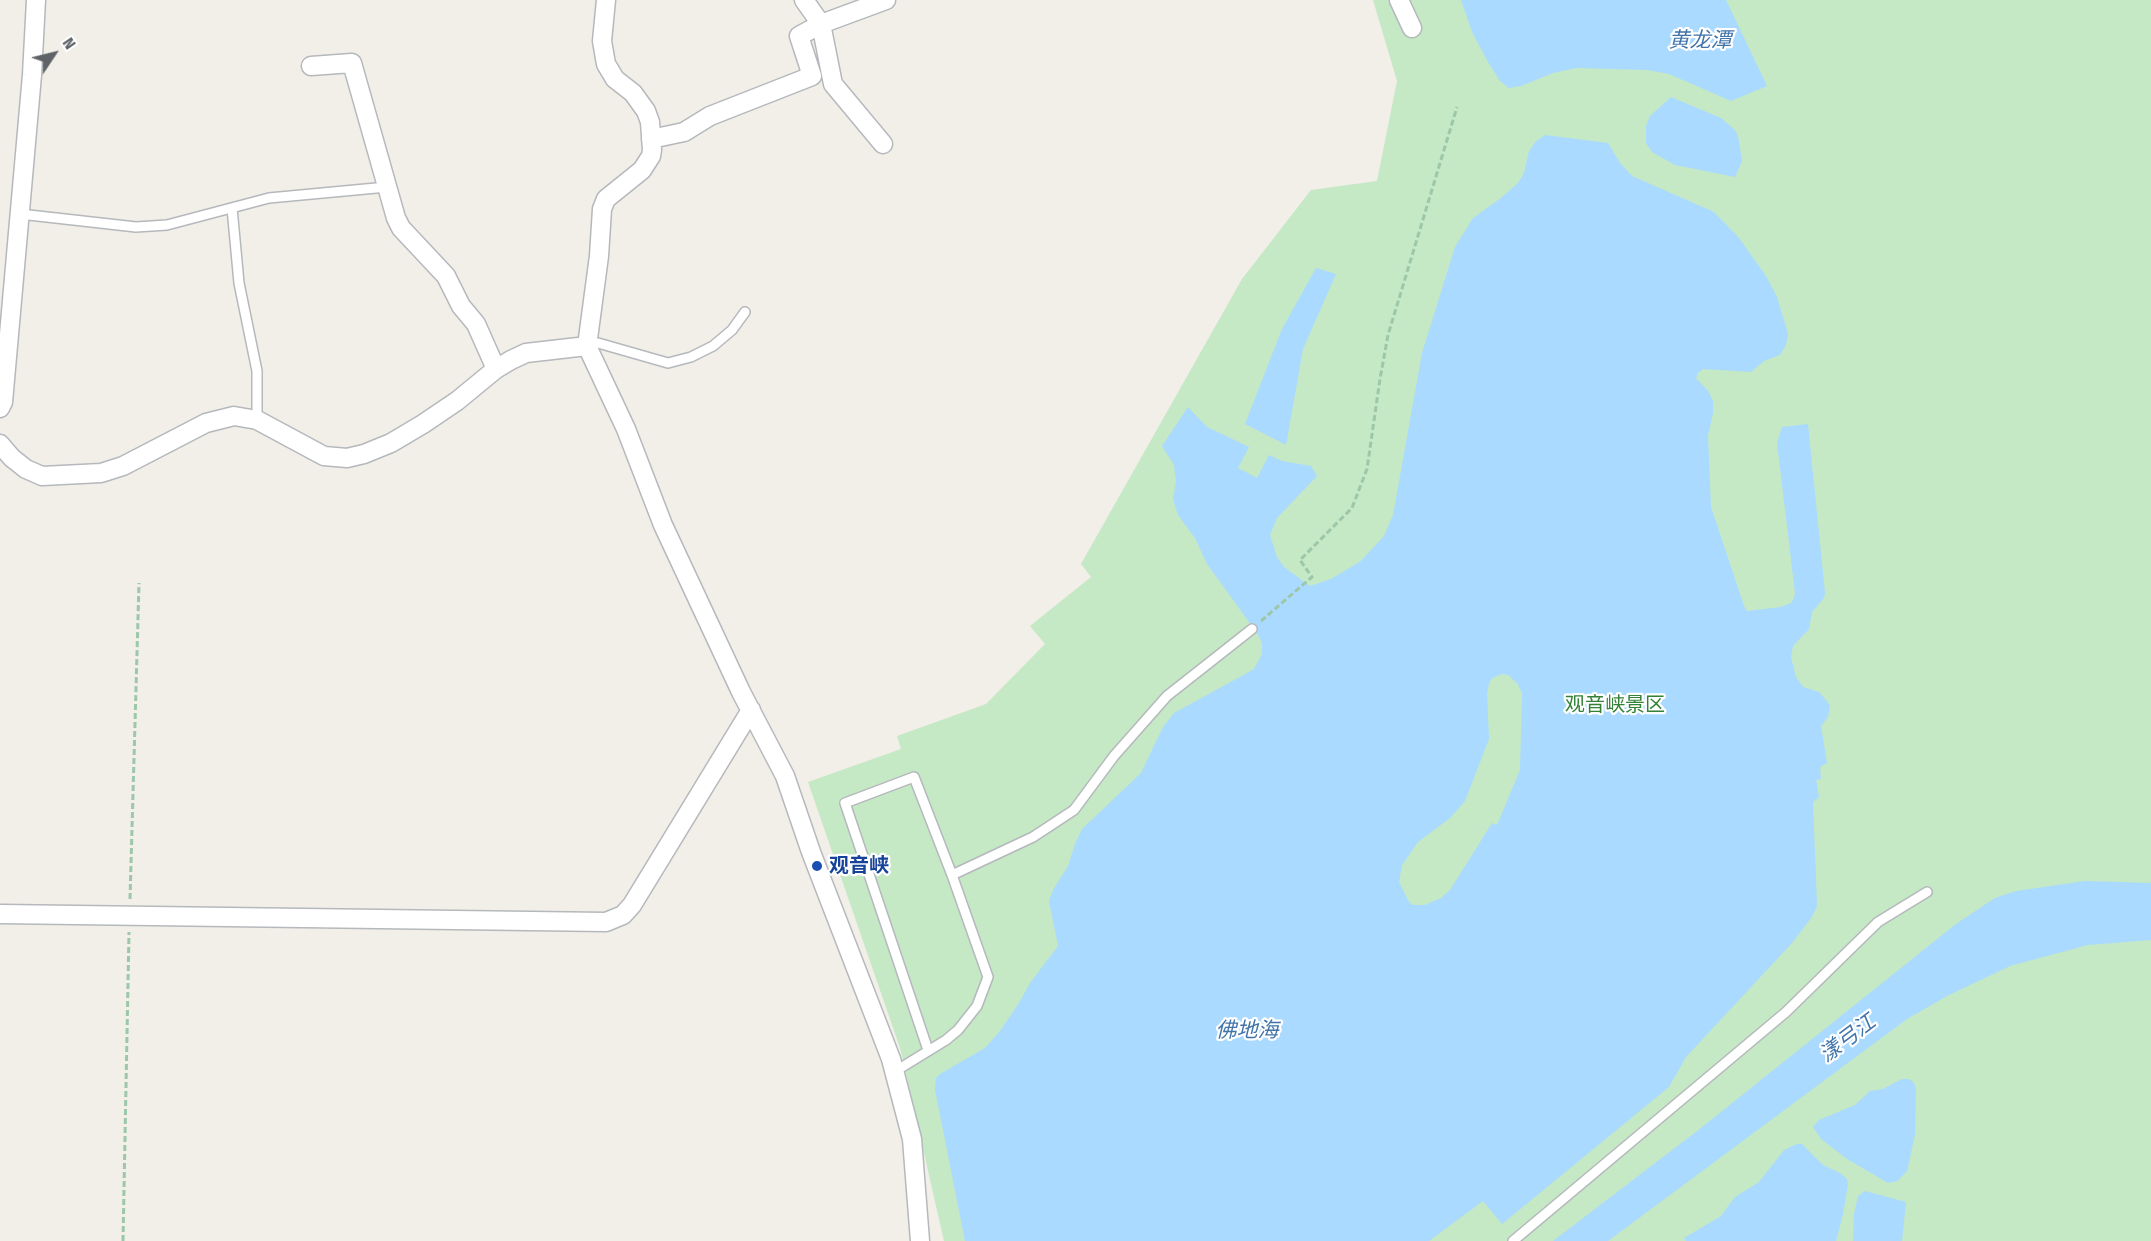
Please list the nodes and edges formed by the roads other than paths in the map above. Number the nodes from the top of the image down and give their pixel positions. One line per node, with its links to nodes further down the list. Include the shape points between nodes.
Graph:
1 (36, 0): 13 (street)
2 (606, 0): 9 (street, via 602,41 606,64 646,111)
3 (804, 0): 6 (street)
4 (886, 0): 6 (street)
5 (1399, 0): 7 (street)
6 (821, 24): 9 (street, via 799,36 812,76 710,116 684,132); 10 (street, via 832,84)
7 (1412, 28)
8 (311, 66): 11 (street, via 352,63)
9 (651, 140): 15 (street, via 651,156 642,170 606,199 602,209)
10 (883, 144)
11 (387, 188): 12 (lane, via 269,198); 16 (street, via 401,228 446,276 461,306 476,324)
12 (232, 208): 13 (lane, via 166,225 136,227); 18 (lane, via 239,283 257,371)
13 (20, 214): 17 (street)
14 (745, 312): 15 (lane, via 713,346 668,363 598,344)
15 (587, 345): 16 (street, via 526,353); 21 (street, via 627,429 663,525)
16 (496, 369): 18 (street, via 423,424 391,442 347,458 324,456)
17 (0, 408)
18 (257, 420): 19 (street, via 234,416 206,423 123,466 101,473 42,476 26,469)
19 (0, 444)
20 (1252, 629): 22 (lane, via 1167,696 1114,756 1074,810 1033,837)
21 (751, 710): 24 (street, via 632,905 623,915 606,922); 26 (street, via 785,776)
22 (952, 875): 25 (lane, via 988,977 968,1019); 25 (lane, via 914,777 845,803)
23 (1927, 892): 28 (lane, via 1878,922 1786,1012)
24 (0, 914)
25 (928, 1050): 26 (lane)
26 (894, 1072): 27 (street, via 912,1139)
27 (920, 1241)
28 (1513, 1241)

